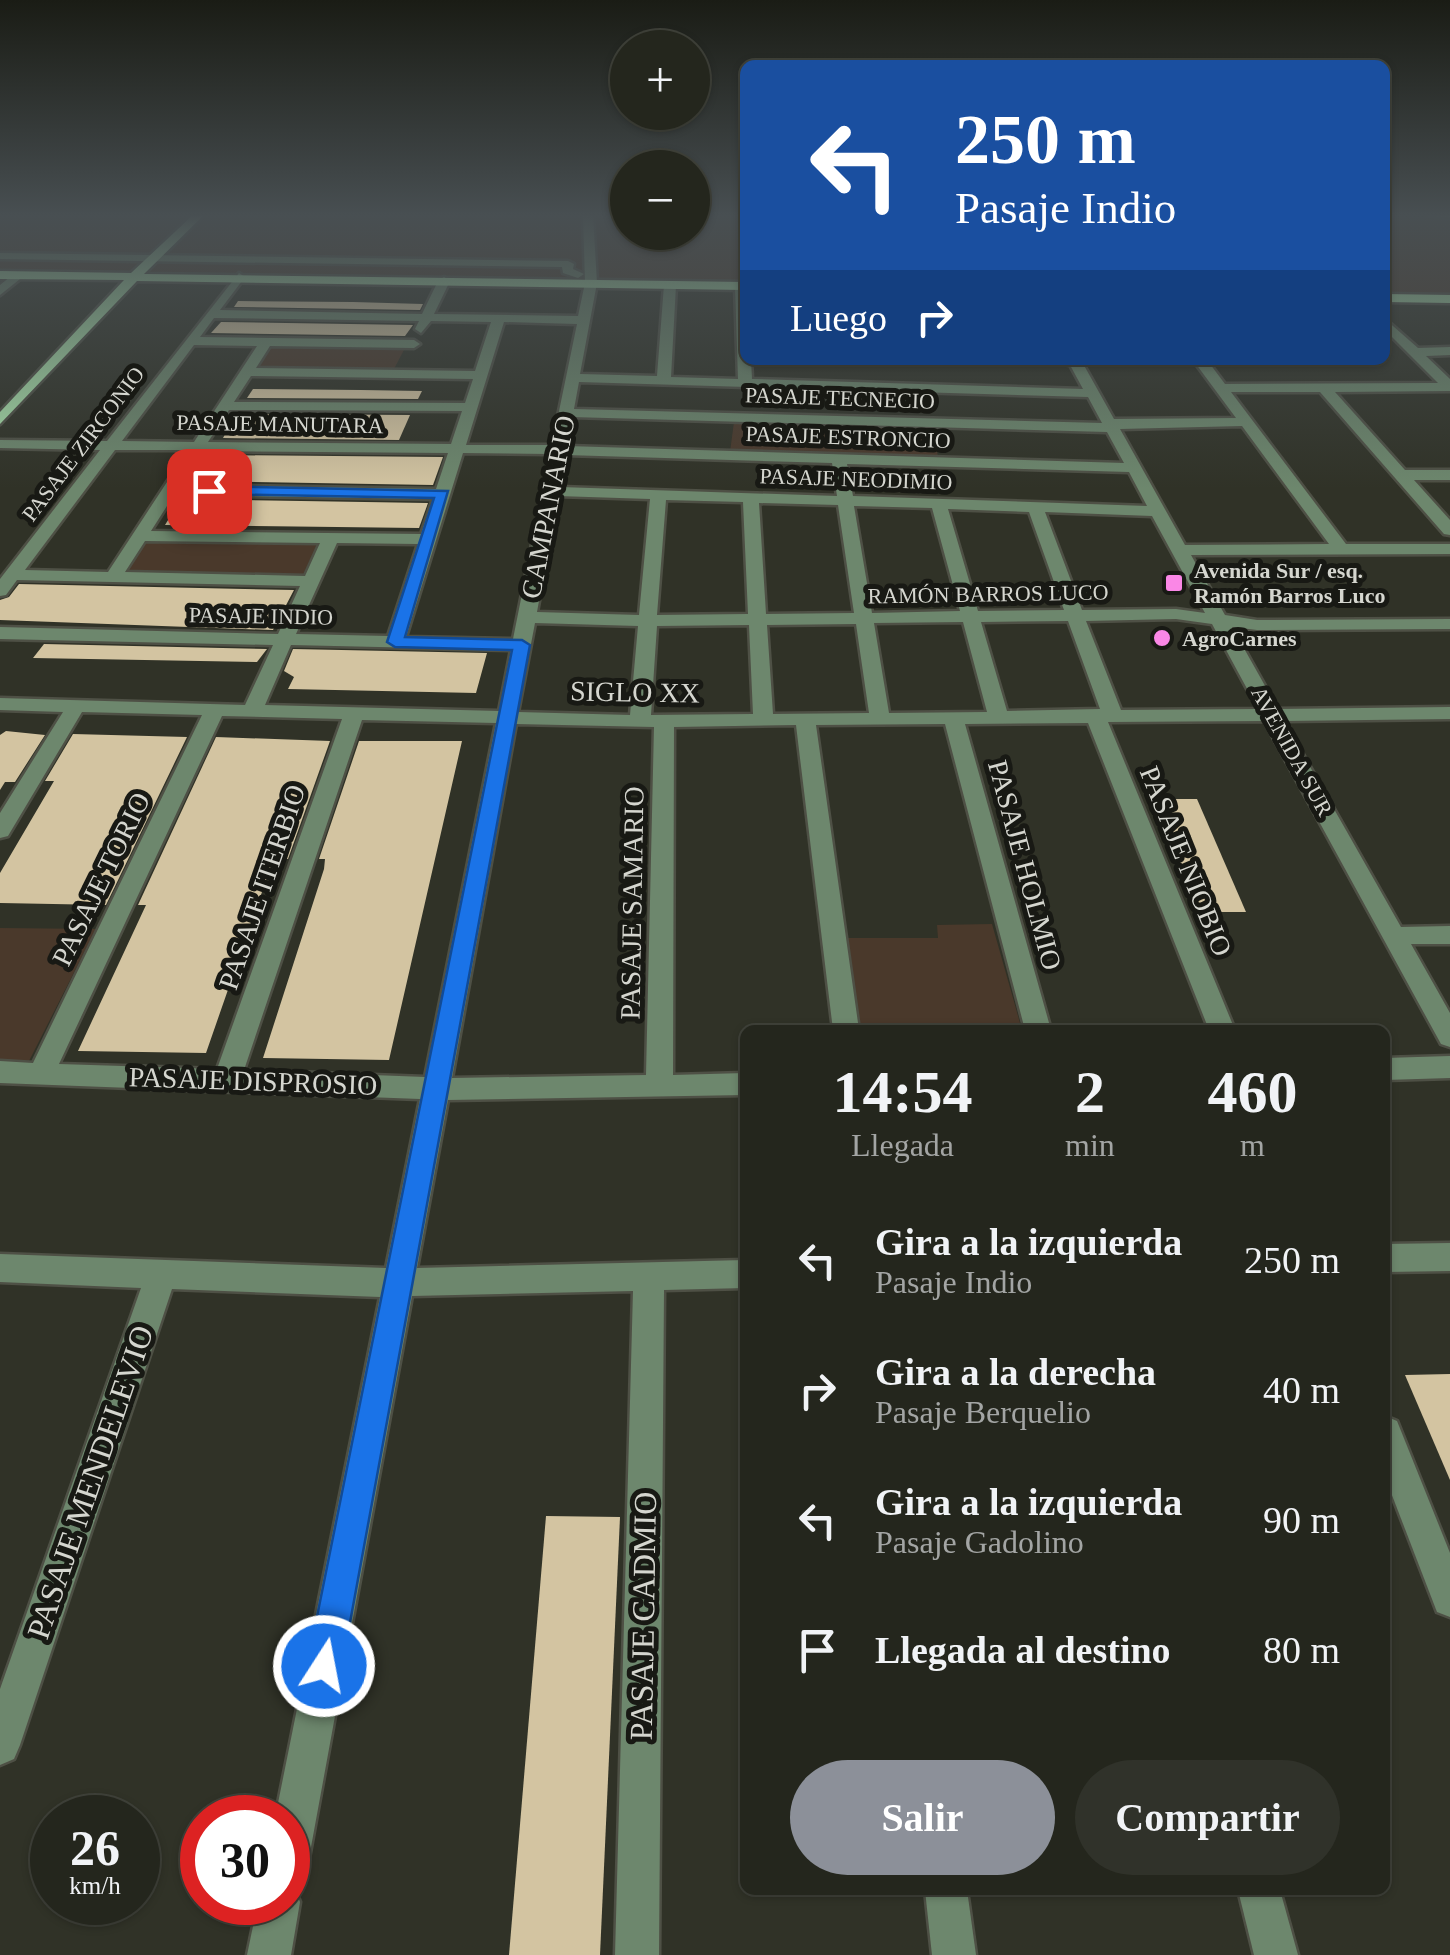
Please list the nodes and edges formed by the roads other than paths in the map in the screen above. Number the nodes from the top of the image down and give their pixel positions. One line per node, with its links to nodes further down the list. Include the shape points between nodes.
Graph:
1 (106, 306): 35 (main road)
2 (125, 306): 39 (main road)
3 (216, 306): 7 (street, PASAJE ZIRCONIO)
4 (432, 306): 8 (street)
5 (584, 306): 10 (street, CAMPANARIO)
6 (669, 306): 26 (street)
7 (210, 314): 8 (street); 12 (street, PASAJE ZIRCONIO)
8 (426, 318): 9 (street); 14 (street)
9 (499, 318): 10 (street); 23 (street)
10 (584, 320): 24 (street, CAMPANARIO)
11 (1390, 328): 16 (street)
12 (190, 341): 13 (street); 40 (street, PASAJE ZIRCONIO)
13 (266, 342): 14 (street); 21 (street)
14 (414, 344): 22 (street)
15 (1390, 347): 16 (street)
16 (1411, 349): 17 (street); 29 (street)
17 (1450, 351)
18 (745, 365): 27 (street)
19 (1078, 365): 31 (street, AVENIDA SUR)
20 (1204, 365): 30 (street)
21 (246, 372): 22 (street); 32 (street)
22 (400, 374): 23 (street)
23 (481, 374): 33 (street)
24 (573, 378): 26 (street); 34 (street, CAMPANARIO)
25 (825, 379): 27 (street); 31 (street); 36 (street)
26 (664, 381): 27 (street)
27 (745, 383)
28 (1322, 387): 29 (street); 30 (street); 46 (street)
29 (1450, 387)
30 (1220, 388): 37 (street)
31 (1093, 393): 38 (street, AVENIDA SUR)
32 (225, 406): 33 (street); 41 (street)
33 (470, 407): 42 (street)
34 (566, 413): 36 (street, PASAJE TECNECIO); 43 (street, CAMPANARIO)
35 (0, 420)
36 (830, 420): 38 (street, PASAJE TECNECIO)
37 (1246, 422): 38 (street, PASAJE TECNECIO); 61 (street)
38 (1111, 426): 45 (street, AVENIDA SUR)
39 (0, 443): 40 (street, PASAJE MANUTARA)
40 (109, 445): 41 (street, PASAJE MANUTARA); 64 (street, PASAJE ZIRCONIO)
41 (198, 446): 42 (street, PASAJE MANUTARA); 48 (street)
42 (457, 449): 43 (street, PASAJE MANUTARA); 50 (street)
43 (559, 450): 44 (street, PASAJE ESTRONCIO); 49 (street, CAMPANARIO)
44 (838, 459): 45 (street, PASAJE ESTRONCIO); 53 (street)
45 (1135, 468): 56 (street, AVENIDA SUR)
46 (1401, 475): 47 (street); 57 (street)
47 (1450, 475)
48 (170, 490): 50 (street); 58 (street)
49 (551, 492): 51 (street, PASAJE NEODIMIO); 69 (street, CAMPANARIO)
50 (443, 494): 60 (street)
51 (658, 495): 52 (street, PASAJE NEODIMIO); 74 (street, PASAJE SAMARIO)
52 (752, 498): 53 (street, PASAJE NEODIMIO); 72 (street)
53 (845, 501): 54 (street, PASAJE NEODIMIO); 71 (street)
54 (938, 504): 55 (street, PASAJE NEODIMIO); 70 (street)
55 (1035, 507): 56 (street, PASAJE NEODIMIO); 68 (street, PASAJE NIOBIO)
56 (1159, 511): 63 (street, AVENIDA SUR)
57 (1450, 530)
58 (140, 536): 59 (street); 65 (street)
59 (331, 538): 60 (street); 66 (street)
60 (428, 539): 78 (street)
61 (1341, 549): 62 (street); 63 (street)
62 (1450, 549)
63 (1181, 550): 73 (street, AVENIDA SUR)
64 (12, 575): 65 (street); 67 (street, PASAJE ZIRCONIO)
65 (113, 577): 66 (street)
66 (311, 581): 77 (street)
67 (0, 591)
68 (1075, 615): 70 (street, RAMÓN BARROS LUCO); 73 (street, RAMÓN BARROS LUCO); 87 (street, PASAJE NIOBIO)
69 (526, 617): 74 (street, RAMÓN BARROS LUCO); 79 (street, CAMPANARIO)
70 (970, 617): 71 (street, RAMÓN BARROS LUCO); 88 (street)
71 (864, 618): 72 (street, RAMÓN BARROS LUCO); 91 (street)
72 (758, 620): 74 (street, RAMÓN BARROS LUCO); 93 (street)
73 (1220, 620): 75 (street, RAMÓN BARROS LUCO); 84 (street, AVENIDA SUR)
74 (650, 621): 94 (street, PASAJE SAMARIO)
75 (1450, 624)
76 (0, 633): 77 (street, PASAJE INDIO)
77 (284, 640): 78 (street, PASAJE INDIO); 83 (street)
78 (395, 642): 79 (street, PASAJE INDIO)
79 (522, 645): 89 (street, CAMPANARIO)
80 (0, 704): 81 (street, SIGLO XX)
81 (76, 706): 82 (street, SIGLO XX); 95 (street)
82 (215, 710): 83 (street, SIGLO XX); 105 (street, PASAJE TORIO)
83 (252, 711): 86 (street, SIGLO XX)
84 (1270, 712): 85 (street, SIGLO XX); 87 (street, SIGLO XX); 97 (street, AVENIDA SUR)
85 (1450, 713)
86 (354, 714): 89 (street, SIGLO XX); 106 (street, PASAJE ITERBIO)
87 (1104, 714): 88 (street, SIGLO XX); 100 (street, PASAJE NIOBIO)
88 (998, 716): 90 (street, SIGLO XX)
89 (508, 717): 94 (street, SIGLO XX); 109 (street, CAMPANARIO)
90 (953, 717): 91 (street, SIGLO XX); 99 (street, PASAJE HOLMIO)
91 (880, 718): 92 (street, SIGLO XX)
92 (806, 719): 93 (street, SIGLO XX); 98 (street)
93 (763, 720): 94 (street, SIGLO XX)
94 (652, 721): 108 (street, PASAJE SAMARIO)
95 (0, 832)
96 (1450, 935): 97 (street)
97 (1394, 936): 101 (street, AVENIDA SUR)
98 (845, 1025)
99 (1037, 1025)
100 (1220, 1025)
101 (1450, 1037)
102 (1450, 1068): 103 (street)
103 (1390, 1069)
104 (0, 1072): 105 (street, PASAJE DISPROSIO)
105 (41, 1074): 106 (street, PASAJE DISPROSIO)
106 (227, 1080): 109 (street, PASAJE DISPROSIO)
107 (740, 1084): 108 (street, PASAJE DISPROSIO)
108 (659, 1086): 109 (street, PASAJE DISPROSIO)
109 (436, 1088): 116 (street, CAMPANARIO)
110 (1450, 1257): 111 (street)
111 (1390, 1258)
112 (0, 1268): 114 (street)
113 (740, 1274): 115 (street)
114 (161, 1275): 116 (street); 119 (street, PASAJE MENDELEVIO)
115 (648, 1276): 116 (street); 125 (street, PASAJE CADMIO)
116 (399, 1282): 120 (street, CAMPANARIO)
117 (1390, 1446): 118 (street)
118 (1450, 1599)
119 (0, 1745)
120 (300, 1795)
121 (947, 1895): 126 (street)
122 (1259, 1895): 127 (street)
123 (275, 1925): 124 (street)
124 (269, 1955)
125 (637, 1955)
126 (954, 1955)
127 (1276, 1955)

